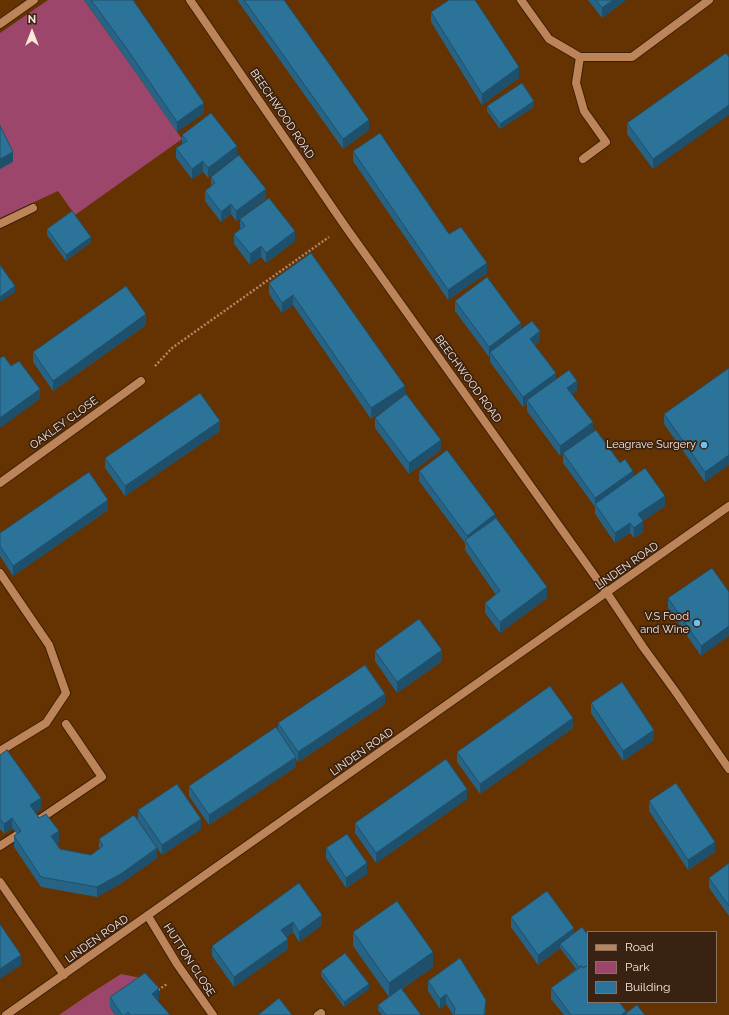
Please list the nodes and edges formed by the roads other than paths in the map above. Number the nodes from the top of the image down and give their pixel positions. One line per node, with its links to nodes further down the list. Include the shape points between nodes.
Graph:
1 (34, 0): 5 (street)
2 (190, 0): 14 (street, BEECHWOOD ROAD, via 345,226)
3 (521, 0): 6 (street, via 549,39)
4 (709, 0): 6 (street, via 632,57)
5 (0, 24)
6 (580, 57): 7 (street, via 576,83 584,111 606,142)
7 (583, 159)
8 (33, 208): 9 (street)
9 (0, 224)
10 (141, 380): 11 (street, OAKLEY CLOSE)
11 (0, 483)
12 (729, 506): 14 (street, LINDEN ROAD)
13 (0, 573): 16 (street, via 49,645 66,693 46,723)
14 (607, 592): 17 (street, BEECHWOOD ROAD); 22 (street, LINDEN ROAD)
15 (66, 724): 18 (street, via 102,776)
16 (0, 751)
17 (729, 769)
18 (35, 822)
19 (17, 835): 20 (street)
20 (0, 846)
21 (0, 882): 23 (street)
22 (148, 916): 23 (street, LINDEN ROAD); 25 (street, HUTTON CLOSE, via 176,964)
23 (64, 975): 24 (street, LINDEN ROAD)
24 (6, 1015)
25 (212, 1015)

